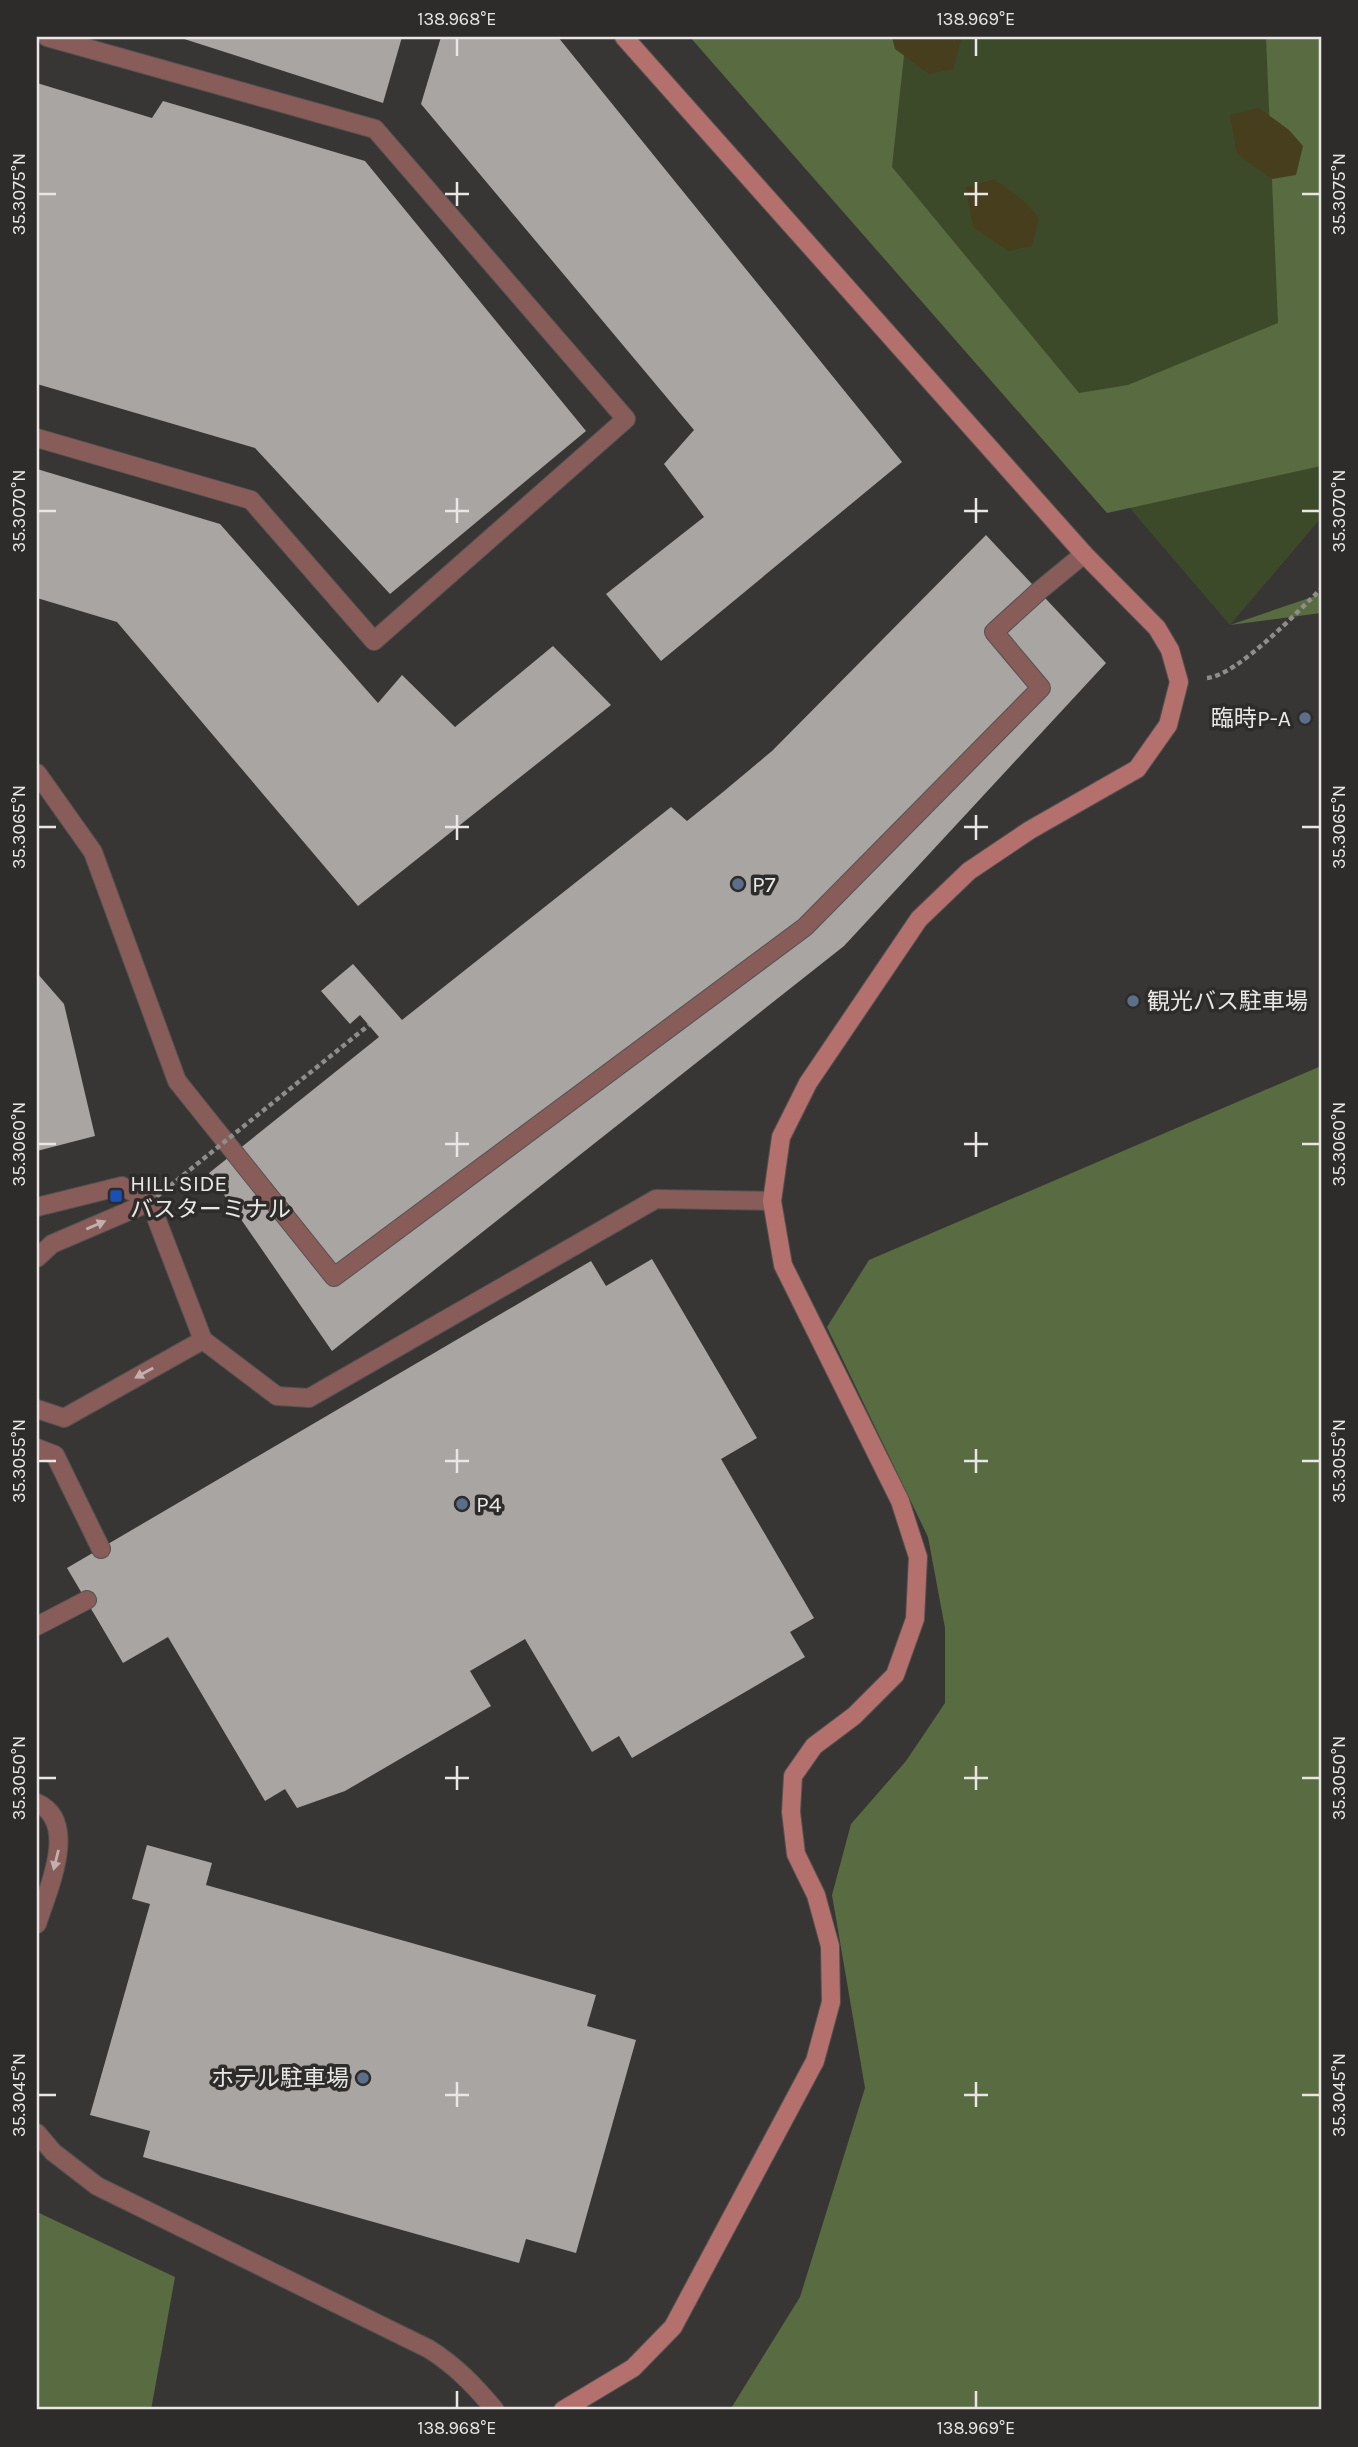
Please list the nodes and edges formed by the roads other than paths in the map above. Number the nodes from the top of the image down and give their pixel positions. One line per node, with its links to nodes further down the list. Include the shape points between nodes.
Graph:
1 (47, 37): 3 (street, via 375,129 626,419 374,641 251,500)
2 (624, 37): 4 (street)
3 (37, 438)
4 (1084, 554): 5 (street, via 994,632 1041,688 805,927 334,1277 177,1081 93,852); 6 (street, via 1157,628 1170,650 1179,682 1168,725 1137,769 969,871 919,919 808,1083 781,1137)
5 (37, 773)
6 (772, 1201): 10 (street, via 656,1199 309,1398 276,1396); 20 (street, via 783,1265 900,1501 918,1557 915,1619 895,1675 854,1716 814,1746 793,1776 796,1854 816,1895 830,1947 831,2002 815,2060 673,2327 633,2368)
7 (150, 1202): 8 (street, via 122,1186); 9 (street, one-way to 7, via 52,1244); 10 (street)
8 (37, 1207)
9 (37, 1258)
10 (203, 1340): 11 (street, one-way to 11, via 64,1418)
11 (37, 1409)
12 (37, 1448): 13 (street, via 55,1455)
13 (101, 1549)
14 (87, 1601): 15 (street)
15 (37, 1626)
16 (37, 1803): 17 (street, one-way to 17, via 54,1818 59,1836 58,1855)
17 (37, 1924)
18 (37, 2133): 19 (street, via 53,2152 97,2186 441,2356 472,2382)
19 (495, 2410)
20 (563, 2410)

